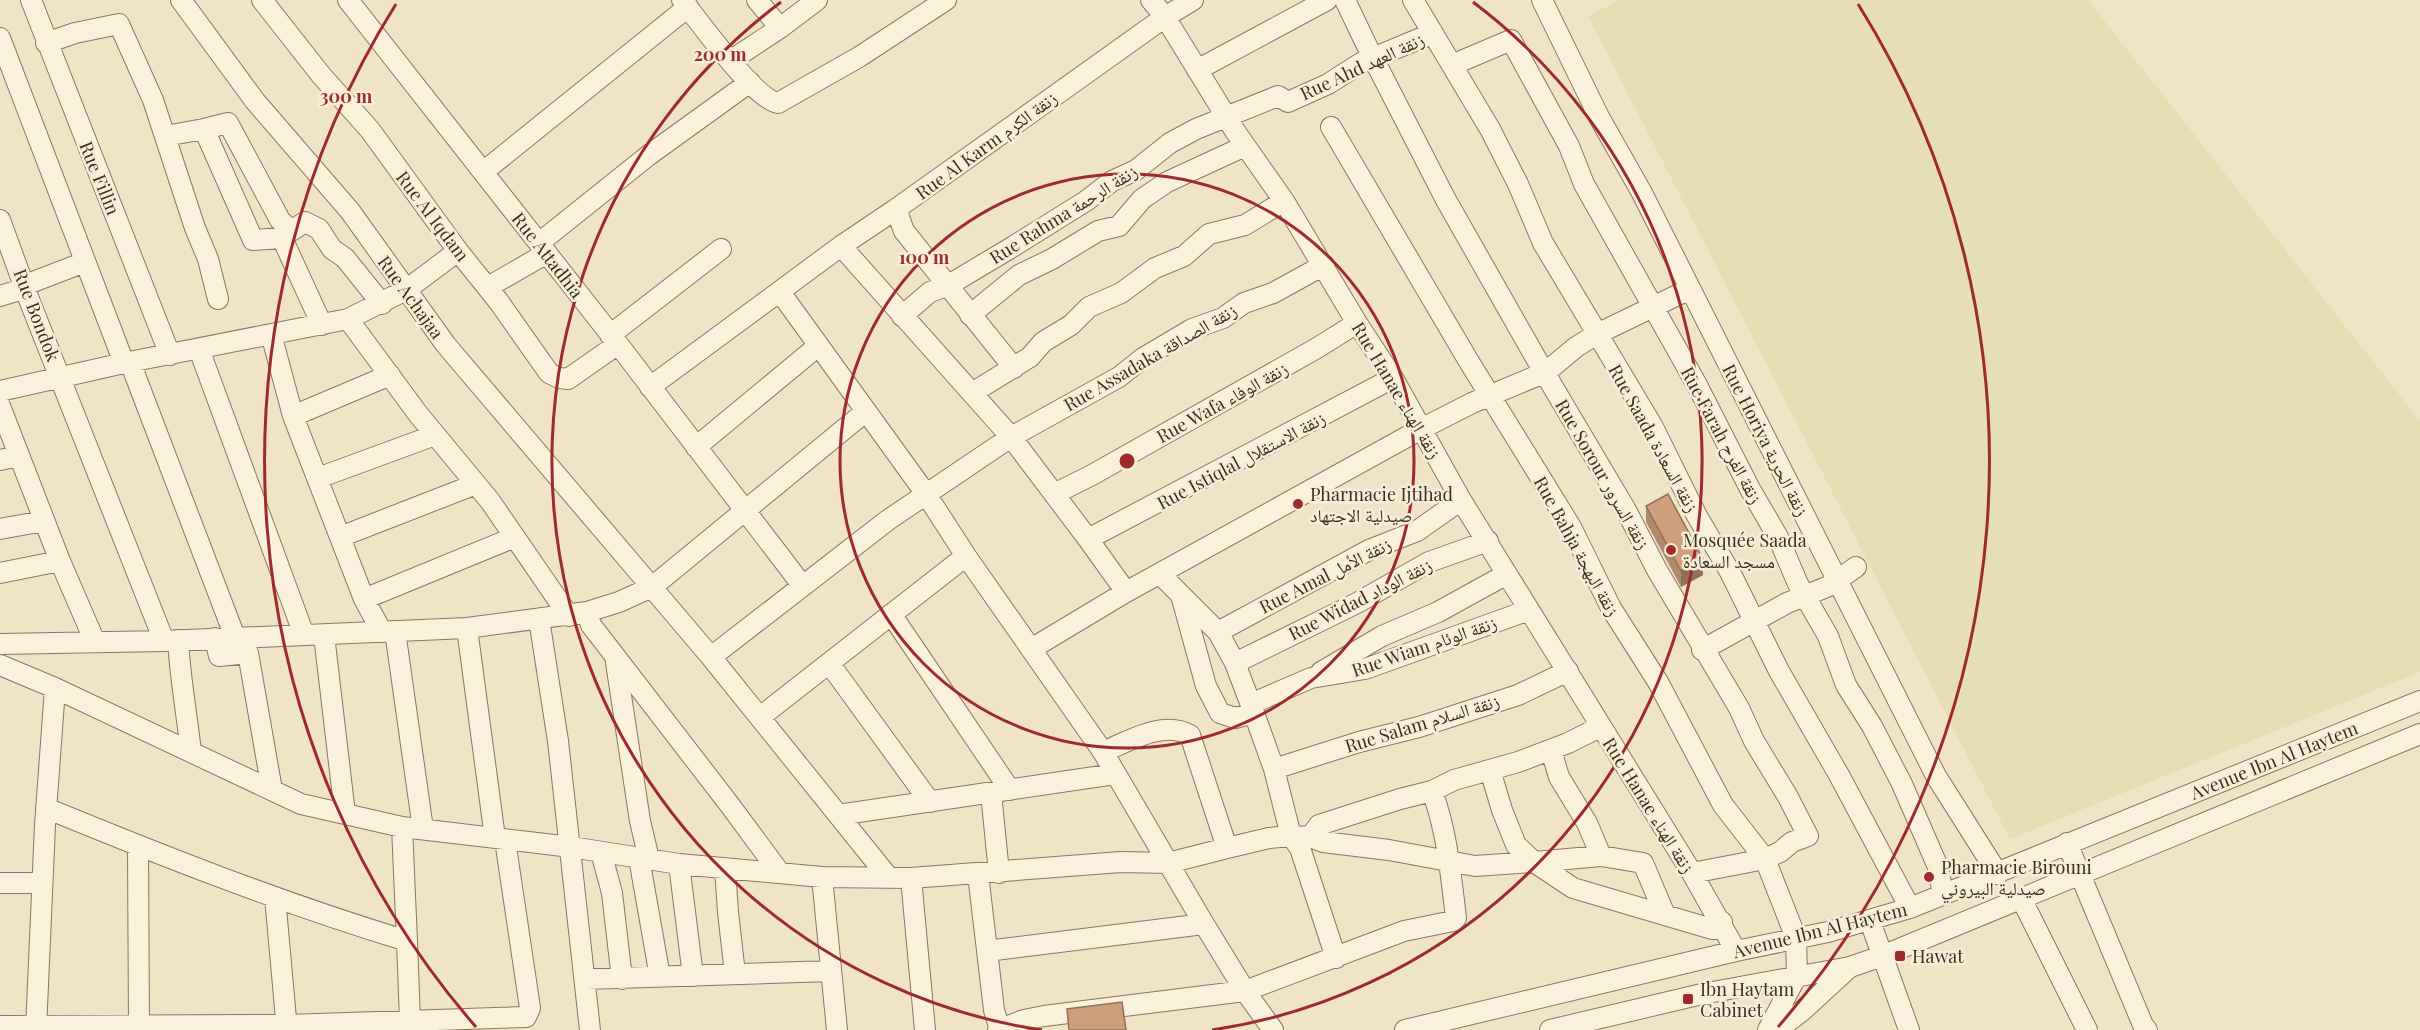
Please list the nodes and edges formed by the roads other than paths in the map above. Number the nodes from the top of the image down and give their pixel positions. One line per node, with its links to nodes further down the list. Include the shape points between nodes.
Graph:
1 (31, 0): 19 (street, Rue Fillin)
2 (181, 0): 45 (street, Rue Achajaa, via 255,101 350,211)
3 (262, 0): 38 (street, Rue Al Iqdam, via 370,130)
4 (348, 0): 31 (street, Rue Attadhia)
5 (757, 0): 16 (street)
6 (817, 0): 16 (street)
7 (946, 0): 25 (street, via 859,57 778,103 766,98)
8 (1151, 0): 15 (street, Rue Hanae زنقة الهناء)
9 (1193, 0): 15 (street, Rue Al Karm زنقة الكرم)
10 (1328, 0): 24 (street)
11 (1345, 0): 20 (street, Rue Sorour زنقة السرور)
12 (1413, 0): 17 (street, Rue Saada زنقة السعادة)
13 (1542, 0): 44 (street, Rue Horiya زنقة الحرية)
14 (685, 3): 21 (street); 31 (street)
15 (1164, 17): 24 (street, Rue Hanae زنقة الهناء); 33 (street, Rue Al Karm زنقة الكرم)
16 (780, 28): 21 (street)
17 (1433, 33): 20 (street, Rue Ahd زنقة العهد); 22 (street, Rue Saada زنقة السعادة)
18 (0, 38): 23 (street)
19 (46, 43): 29 (street, via 119,24); 61 (street, Rue Fillin)
20 (1373, 58): 26 (street, Rue Ahd زنقة العهد, via 1288,102 1278,96); 64 (street, Rue Sorour زنقة السرور, via 1446,200)
21 (730, 61): 25 (street)
22 (1452, 65): 50 (street, Rue Farah زنقة الفرح, via 1511,40 1569,146 1584,184); 57 (street, Rue Saada زنقة السعادة, via 1490,129 1544,243)
23 (5, 66): 39 (street)
24 (1197, 70): 26 (street, Rue Hanae زنقة الهناء)
25 (750, 82): 36 (street, via 649,155)
26 (1226, 116): 30 (street, Rue Hanae زنقة الهناء); 42 (street, Rue Rahma زنقة الرحمة, via 1170,143 1136,170 1112,181)
27 (1331, 127): 71 (street, Rue Bahja زنقة البهجة)
28 (204, 129): 29 (street); 49 (street, via 228,123 280,220 291,231 305,222 319,229); 55 (street, via 253,240 282,238)
29 (165, 136): 48 (street)
30 (1245, 146): 32 (street, Rue Hanae زنقة الهناء); 51 (street, via 1167,182 1142,199 1119,226 1098,231 1019,275)
31 (483, 172): 36 (street, Rue Attadhia)
32 (1284, 201): 40 (street, Rue Hanae زنقة الهناء); 63 (street, via 1245,225 1209,234 1184,256 1155,268 1121,293 1089,307)
33 (896, 210): 35 (street, Rue Al Karm زنقة الكرم); 42 (street, via 904,231)
34 (0, 220): 41 (street, Rue Bondok)
35 (842, 246): 46 (street, Rue Al Karm زنقة الكرم); 52 (street)
36 (543, 248): 43 (street); 58 (street, Rue Attadhia)
37 (721, 249): 58 (street, Rue Al Iqdam)
38 (458, 251): 43 (street, Rue Al Iqdam); 45 (street)
39 (86, 262): 41 (street); 62 (street)
40 (1324, 265): 54 (street, Rue Hanae زنقة الهناء); 77 (street, Rue Assadaka زنقة الصداقة, via 1273,293 1244,303 1223,318 1192,329 1119,377)
41 (25, 286): 47 (street); 66 (street, Rue Bondok)
42 (947, 286): 51 (street); 52 (street, Rue Rahma زنقة الرحمة, via 930,292)
43 (488, 287): 58 (street, Rue Al Iqdam, via 549,373 559,378 568,379)
44 (1690, 289): 50 (street); 98 (street, Rue Horiya زنقة الحرية)
45 (406, 290): 49 (street); 100 (street, Rue Achajaa, via 446,345)
46 (780, 292): 59 (street); 68 (street, Rue Al Karm زنقة الكرم)
47 (0, 297)
48 (218, 299)
49 (382, 304): 53 (street)
50 (1653, 307): 57 (street); 103 (street, Rue Farah زنقة الفرح, via 1778,537)
51 (970, 315): 63 (street)
52 (902, 316): 70 (street)
53 (348, 319): 55 (street); 65 (street)
54 (1357, 323): 67 (street, Rue Hanae زنقة الهناء); 83 (street, Rue Wafa زنقة الوفاء, via 1092,476)
55 (322, 325): 56 (street)
56 (271, 334): 60 (street); 74 (street)
57 (1596, 334): 64 (street); 109 (street, Rue Saada زنقة السعادة, via 1653,427)
58 (614, 339): 68 (street, Rue Attadhia)
59 (818, 346): 73 (street); 78 (street)
60 (199, 349): 61 (street); 113 (street)
61 (170, 355): 62 (street)
62 (127, 363): 66 (street); 115 (street)
63 (1014, 368): 70 (street)
64 (1545, 372): 71 (street); 120 (street, Rue Sorour زنقة السرور)
65 (390, 375): 74 (street); 76 (street)
66 (60, 377): 69 (street); 116 (street, Rue Bondok)
67 (1393, 378): 75 (street, Rue Hanae زنقة الهناء); 90 (street, Rue Istiqlal زنقة الاستقلال)
68 (650, 387): 78 (street, Rue Attadhia)
69 (0, 391)
70 (972, 393): 77 (street)
71 (1490, 396): 75 (street); 158 (street, Rue Bahja زنقة البهجة, via 1571,527 1611,608 1658,682 1723,806)
72 (0, 406): 79 (street)
73 (866, 412): 82 (street); 85 (street)
74 (293, 416): 80 (street)
75 (1421, 429): 84 (street, Rue Hanae زنقة الهناء); 96 (street)
76 (435, 435): 80 (street); 81 (street)
77 (1011, 437): 82 (street, Rue Assadaka زنقة الصداقة); 83 (street)
78 (696, 447): 85 (street, Rue Attadhia)
79 (10, 458): 86 (street)
80 (318, 478): 88 (street)
81 (476, 484): 88 (street); 89 (street)
82 (926, 494): 92 (street); 99 (street, Rue Assadaka زنقة الصداقة)
83 (1054, 494): 90 (street)
84 (1461, 500): 91 (street, Rue Hanae زنقة الهناء); 112 (street, Rue Amal زنقة الأمل, via 1417,531 1369,550)
85 (747, 511): 99 (street, Rue Attadhia); 100 (street)
86 (44, 520): 87 (street); 93 (street)
87 (0, 529)
88 (340, 537): 104 (street)
89 (515, 537): 104 (street); 106 (street)
90 (1088, 539): 101 (street)
91 (1488, 541): 97 (street, Rue Hanae زنقة الهناء); 124 (street, Rue Widad زنقة الوداد, via 1429,562 1348,608)
92 (966, 556): 107 (street); 119 (street)
93 (60, 561): 95 (street); 117 (street)
94 (1856, 567): 98 (street)
95 (0, 573)
96 (1160, 574): 101 (street); 102 (street)
97 (1507, 574): 105 (street, Rue Hanae زنقة الهناء); 127 (street, via 1438,612 1382,636)
98 (1837, 581): 103 (street); 168 (street, Rue Horiya زنقة الحرية, via 1936,776)
99 (802, 585): 122 (street, Rue Assadaka زنقة الصداقة)
100 (652, 586): 106 (street, via 619,603); 122 (street, Rue Achajaa)
101 (1126, 592): 119 (street)
102 (1181, 595): 112 (street); 130 (street, Rue Wiam زنقة الوئام, via 1206,686 1220,713 1235,718)
103 (1805, 597): 109 (street); 175 (street, Rue Farah زنقة الفرح, via 1828,636 1846,685 1902,784 1938,867)
104 (364, 600): 111 (street)
105 (1529, 610): 126 (street, Rue Hanae زنقة الهناء); 127 (street, Rue Wiam زنقة الوئام, via 1365,669)
106 (578, 614): 108 (street); 121 (street)
107 (891, 614): 123 (street); 141 (street)
108 (539, 619): 110 (street); 153 (street)
109 (1755, 621): 120 (street); 178 (street, Rue Saada زنقة السعادة)
110 (467, 628): 111 (street); 150 (street)
111 (388, 631): 114 (street); 148 (street)
112 (1218, 632): 124 (street)
113 (304, 635): 114 (street); 115 (street)
114 (324, 635): 145 (street)
115 (225, 638): 116 (street); 140 (street, via 219,656 248,653)
116 (171, 641): 117 (street); 135 (street, Rue Bondok, via 187,707)
117 (95, 642): 118 (street)
118 (0, 644)
119 (1031, 649): 136 (street)
120 (1702, 650): 158 (street, Rue Sorour زنقة السرور, via 1739,708 1808,836)
121 (615, 656): 157 (street); 164 (street)
122 (711, 657): 131 (street, Rue Achajaa)
123 (829, 663): 131 (street); 143 (street)
124 (1235, 663): 130 (street)
125 (0, 665): 128 (street)
126 (1568, 671): 132 (street, Rue Hanae زنقة الهناء); 137 (street, Rue Salam زنقة السلام, via 1518,694)
127 (1311, 678): 130 (street, Rue Wiam زنقة الوئام)
128 (55, 688): 135 (street); 144 (street)
129 (2420, 701): 151 (street, Avenue Ibn Al Haytem)
130 (1252, 707): 137 (street)
131 (760, 717): 146 (street, Rue Achajaa)
132 (1600, 726): 134 (street); 166 (street, Rue Hanae زنقة الهناء)
133 (2420, 734): 169 (street, Avenue Ibn Al Haytem)
134 (1551, 750): 138 (street); 156 (street, via 1559,777 1587,823)
135 (190, 752): 140 (street)
136 (1103, 752): 139 (street); 154 (street, via 1150,732 1179,729 1190,735)
137 (1274, 769): 149 (street)
138 (1490, 770): 142 (street); 160 (street, via 1516,845)
139 (1115, 774): 141 (street); 161 (street)
140 (272, 790): 145 (street, via 301,804)
141 (1000, 791): 143 (street); 165 (street)
142 (1432, 791): 149 (street, via 1319,825); 159 (street)
143 (930, 802): 146 (street)
144 (46, 808): 152 (street); 174 (street)
145 (345, 814): 147 (street)
146 (838, 815): 171 (street, Rue Achajaa)
147 (402, 826): 148 (street); 184 (street)
148 (423, 829): 150 (street)
149 (1301, 836): 154 (street); 159 (street); 188 (street, via 1300,848)
150 (500, 839): 153 (street); 198 (street, via 530,1012 523,1017)
151 (2067, 843): 168 (street, Avenue Ibn Al Haytem); 169 (street)
152 (138, 846): 176 (street); 200 (street)
153 (571, 847): 155 (street); 195 (street)
154 (1227, 848): 161 (street)
155 (601, 852): 157 (street); 196 (street, via 612,893)
156 (1601, 856): 160 (street); 179 (street, via 1643,863)
157 (644, 858): 162 (street); 194 (street)
158 (1766, 859): 166 (street, Rue Sorour زنقة السرور); 183 (street, Rue Bahja زنقة البهجة)
159 (1448, 861): 160 (street, via 1475,866); 188 (street, via 1456,918 1453,921 1404,931)
160 (1534, 862): 179 (street, via 1573,888)
161 (1168, 863): 165 (street, via 1121,862); 182 (street)
162 (679, 864): 163 (street); 193 (street)
163 (725, 868): 164 (street); 191 (street)
164 (780, 873): 170 (street)
165 (999, 873): 167 (street)
166 (1692, 873): 181 (street, Rue Hanae زنقة الهناء)
167 (978, 874): 172 (street); 185 (street)
168 (1998, 874): 175 (street, Avenue Ibn Al Haytem)
169 (2080, 874): 177 (street, Avenue Ibn Al Haytem); 214 (street)
170 (822, 877): 171 (street); 190 (street)
171 (889, 878): 172 (street)
172 (911, 878): 205 (street)
173 (0, 883): 174 (street)
174 (42, 883): 201 (street)
175 (1943, 895): 178 (street, Avenue Ibn Al Haytem)
176 (275, 897): 184 (street); 202 (street)
177 (2022, 900): 187 (street, Avenue Ibn Al Haytem); 213 (street)
178 (1910, 908): 180 (street, Avenue Ibn Al Haytem)
179 (1665, 915): 181 (street, via 1716,930)
180 (1870, 921): 183 (street, Avenue Ibn Al Haytem); 187 (street)
181 (1722, 922): 186 (street, Rue Hanae زنقة الهناء)
182 (1204, 924): 185 (street); 197 (street)
183 (1797, 938): 186 (street, Avenue Ibn Al Haytem); 192 (street)
184 (407, 941): 198 (street)
185 (987, 951): 206 (street)
186 (1736, 951): 208 (street, Avenue Ibn Al Haytem)
187 (1882, 956): 189 (street, Avenue Ibn Al Haytem); 212 (street)
188 (1336, 958): 197 (street)
189 (1850, 967): 192 (street, Avenue Ibn Al Haytem); 211 (street)
190 (830, 971): 191 (street); 204 (street)
191 (735, 974): 193 (street)
192 (1797, 975): 209 (street, Avenue Ibn Al Haytem); 210 (street)
193 (693, 976): 194 (street)
194 (660, 977): 196 (street)
195 (585, 979): 196 (street); 203 (street)
196 (622, 979)
197 (1245, 991): 206 (street, via 1044,1016); 207 (street)
198 (410, 1021): 202 (street)
199 (0, 1026): 201 (street)
200 (139, 1027): 201 (street); 202 (street)
201 (36, 1028)
202 (287, 1028)
203 (590, 1030)
204 (837, 1030)
205 (925, 1030)
206 (999, 1030)
207 (1273, 1030)
208 (1405, 1030)
209 (1550, 1030)
210 (1768, 1030)
211 (1778, 1030)
212 (1909, 1030)
213 (2087, 1030)
214 (2147, 1030)

